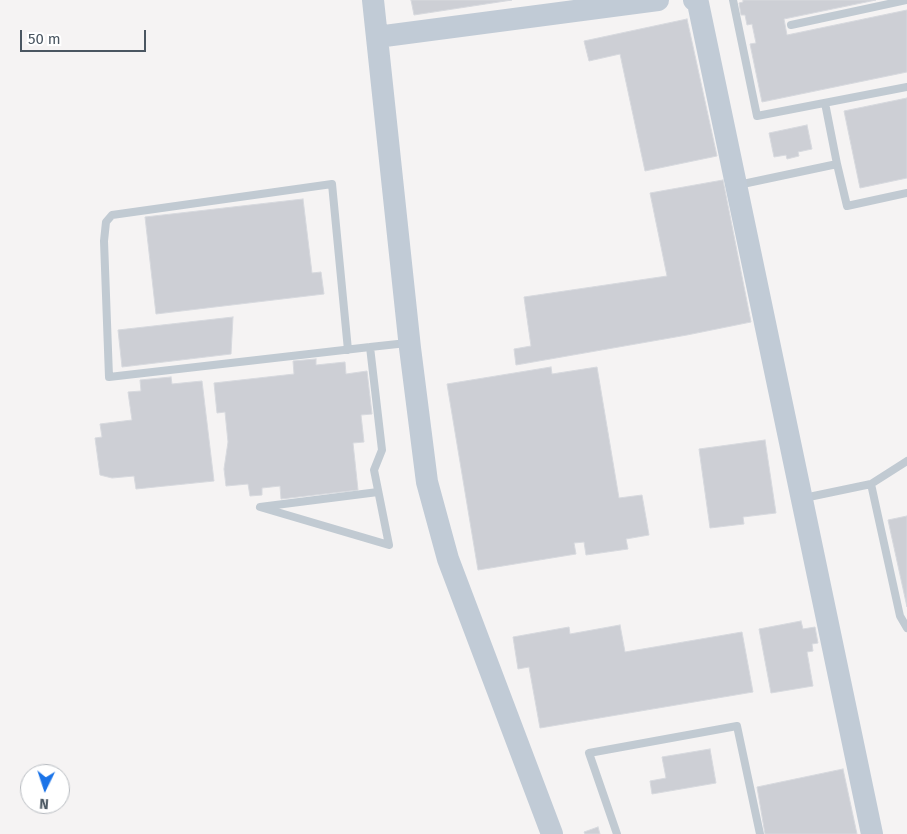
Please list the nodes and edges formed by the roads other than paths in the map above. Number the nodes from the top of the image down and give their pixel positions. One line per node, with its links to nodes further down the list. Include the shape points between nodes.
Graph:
1 (373, 0): 7 (street)
2 (658, 0): 7 (street, via 550,11)
3 (694, 0): 11 (street, via 698,4)
4 (733, 0): 9 (lane, via 757,116)
5 (907, 0): 6 (lane)
6 (791, 25)
7 (377, 37): 13 (street)
8 (907, 87): 9 (lane)
9 (826, 103): 10 (lane)
10 (837, 164): 11 (lane); 12 (lane, via 847,206)
11 (736, 185): 19 (street)
12 (907, 193)
13 (409, 343): 14 (lane); 21 (street, via 427,482 448,559)
14 (370, 347): 15 (lane); 18 (lane, via 382,450 374,470)
15 (348, 350): 15 (lane, via 109,377 106,222 112,215 332,184)
16 (907, 461): 17 (lane)
17 (871, 484): 19 (lane); 20 (lane, via 900,616)
18 (378, 492): 18 (lane, via 389,545 260,507 279,504)
19 (802, 499): 24 (street)
20 (907, 628)
21 (552, 834)
22 (617, 834): 23 (lane, via 589,753 737,726)
23 (760, 834)
24 (872, 834)

